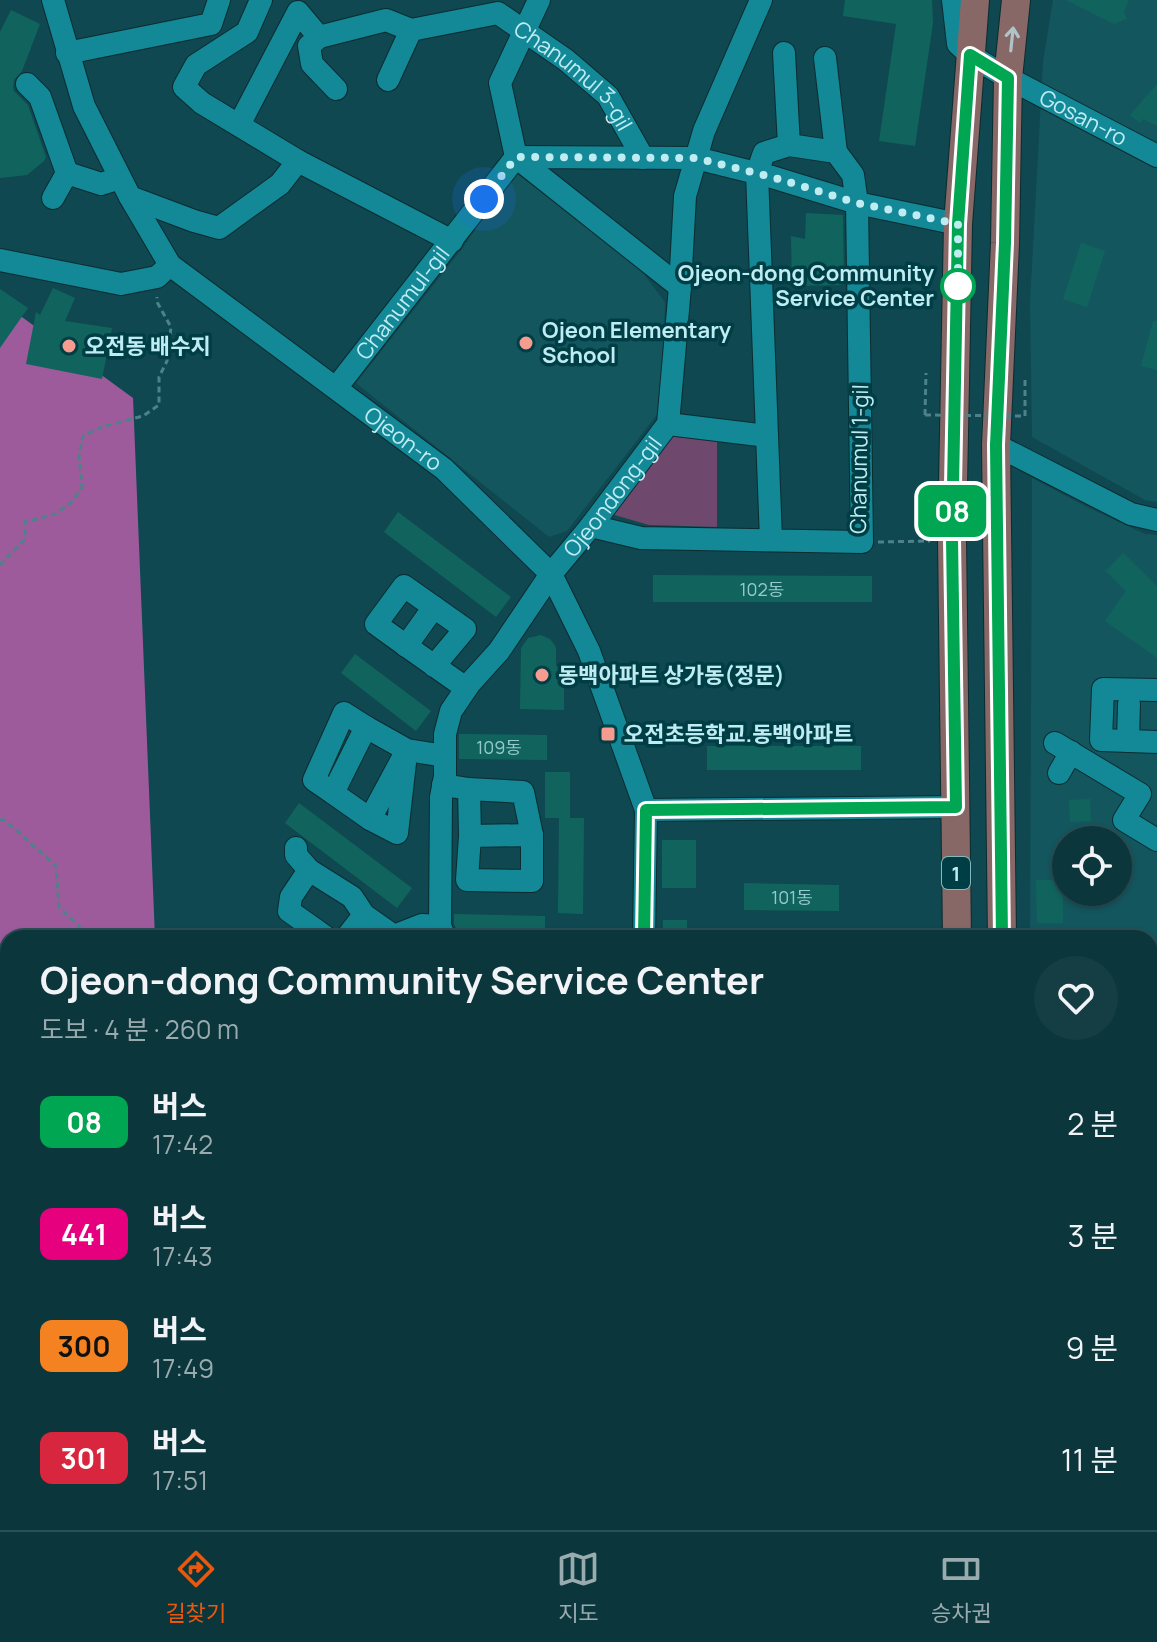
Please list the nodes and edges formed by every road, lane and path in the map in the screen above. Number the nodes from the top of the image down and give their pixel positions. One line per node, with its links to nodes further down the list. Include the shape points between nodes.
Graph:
1 (53, 0): 13 (street, Ojeon-ro)
2 (219, 0): 13 (street, via 211,24)
3 (261, 0): 21 (street, via 247,32 196,65 184,87)
4 (539, 0): 11 (street)
5 (761, 0): 27 (street, Ojeondong-gil)
6 (953, 0): 15 (street, via 958,44)
7 (975, 0): 15 (main road, 1)
8 (1016, 0): 17 (main road, 1, one-way to 8)
9 (383, 10): 10 (street); 12 (street)
10 (411, 30): 11 (street, Chanumul 3-gil, via 498,13); 18 (street)
11 (524, 32): 25 (street, via 500,83); 26 (street, Chanumul 3-gil, via 608,96)
12 (319, 37): 20 (street, via 309,46 312,64); 21 (street, via 298,12)
13 (67, 53): 31 (street, Ojeon-ro, via 84,106)
14 (784, 53): 22 (street)
15 (970, 55): 17 (street, Gosan-ro); 34 (main road, 1)
16 (825, 58): 23 (street)
17 (1008, 78): 24 (street, Gosan-ro); 44 (main road, 1)
18 (388, 80)
19 (27, 84): 29 (street, via 40,97)
20 (336, 89)
21 (239, 125): 28 (street)
22 (789, 145): 23 (street); 30 (street, via 764,153)
23 (836, 152): 33 (street, Chanumul 1-gil, via 853,175)
24 (1157, 156)
25 (516, 157): 26 (street); 35 (street, Chanumul-gil); 38 (street)
26 (643, 158): 27 (street)
27 (696, 158): 30 (street); 38 (street, Ojeondong-gil, via 685,196)
28 (298, 161): 31 (street, via 280,184 219,228); 35 (street)
29 (67, 173): 31 (street); 32 (street)
30 (757, 173): 33 (street); 43 (street)
31 (125, 188): 37 (street, Ojeon-ro)
32 (53, 198)
33 (857, 203): 34 (street); 49 (street, Chanumul 1-gil)
34 (958, 224): 47 (main road, 1)
35 (452, 241): 41 (street, Chanumul-gil)
36 (0, 260): 37 (street, via 121,284)
37 (164, 271): 41 (street, Ojeon-ro); 50 (path, via 157,302 171,327 167,361 159,377 159,405 143,416 83,436 78,494 55,514 25,522 25,539)
38 (680, 287): 42 (street, Ojeondong-gil)
39 (926, 373): 40 (path, bridge, via 925,415 1025,416)
40 (1025, 379)
41 (336, 388): 51 (street, Ojeon-ro, via 444,469)
42 (668, 424): 43 (street); 46 (street, Ojeondong-gil)
43 (767, 436): 48 (street)
44 (996, 445): 45 (street, via 1131,514); 81 (main road, 1)
45 (1157, 520)
46 (591, 526): 48 (street, Chanumul 1-gil, via 641,538); 51 (street, Ojeondong-gil)
47 (952, 538): 49 (path); 63 (main road, 1)
48 (771, 540): 49 (street, Chanumul 1-gil)
49 (862, 542)
50 (0, 565)
51 (551, 574): 55 (street, Ojeondong-gil, via 499,651); 64 (street, Ojeon-ro, via 589,651)
52 (434, 607): 53 (street); 53 (street, via 404,586 376,624); 54 (street, via 465,629)
53 (406, 646): 54 (street)
54 (434, 666): 55 (street)
55 (466, 688): 59 (street, Ojeondong-gil, via 451,711)
56 (1136, 713): 57 (street)
57 (1157, 742)
58 (407, 750): 58 (street, via 370,819 333,793 366,727); 59 (street)
59 (445, 756): 61 (street, Ojeondong-gil)
60 (1059, 773): 68 (street, via 1063,747 1140,794 1124,820)
61 (443, 785): 62 (street); 78 (street, Ojeondong-gil)
62 (469, 789): 66 (street, via 523,792); 67 (street)
63 (956, 807): 64 (street); 80 (main road, 1)
64 (646, 810): 79 (street, Ojeon-ro)
65 (0, 820): 72 (path, via 56,866 59,907)
66 (532, 835): 67 (street); 67 (street, via 532,881 467,880)
67 (470, 836)
68 (1157, 840)
69 (296, 848): 70 (street)
70 (309, 870): 71 (street, via 352,897); 73 (street, via 291,897 289,911)
71 (364, 915): 74 (street); 75 (street)
72 (83, 930)
73 (316, 930)
74 (352, 930)
75 (384, 930)
76 (410, 930): 77 (street, via 422,925)
77 (437, 930)
78 (443, 930)
79 (644, 930)
80 (957, 930)
81 (1006, 930)

